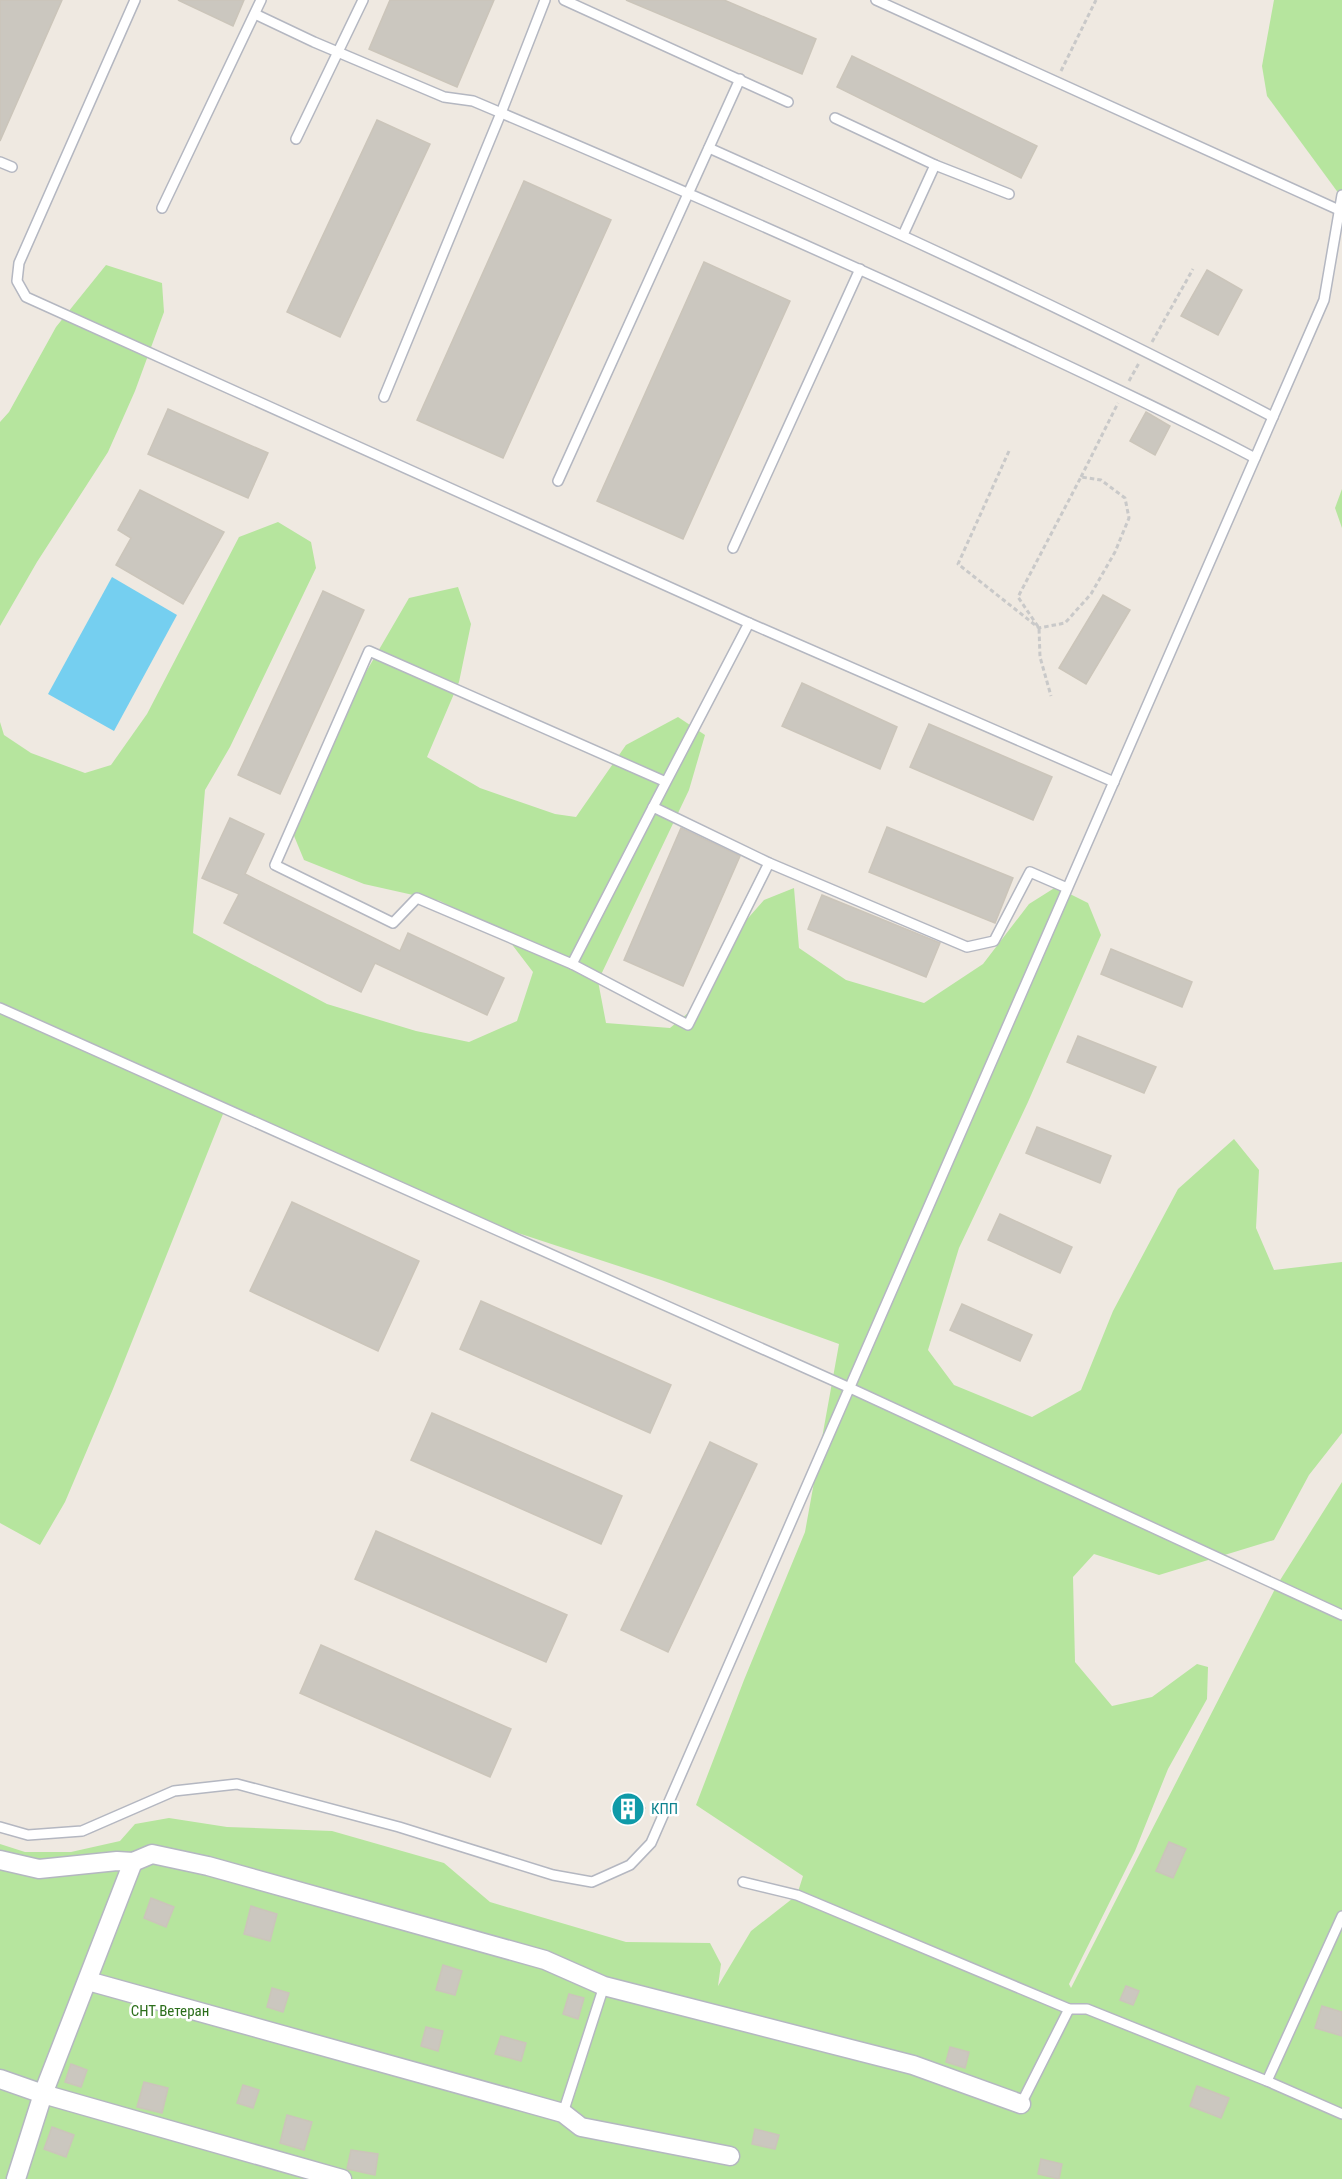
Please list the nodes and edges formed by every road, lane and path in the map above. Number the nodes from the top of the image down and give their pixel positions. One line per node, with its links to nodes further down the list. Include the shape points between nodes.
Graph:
1 (135, 0): 37 (lane, via 19,263 17,281 26,297)
2 (261, 0): 8 (lane)
3 (363, 0): 9 (lane)
4 (545, 0): 13 (lane)
5 (564, 0): 10 (lane)
6 (876, 0): 11 (lane)
7 (1096, 0): 11 (path)
8 (255, 14): 9 (lane); 23 (lane)
9 (337, 51): 13 (lane, via 444,97 473,101); 15 (lane)
10 (740, 79): 12 (lane); 16 (lane)
11 (1056, 82): 24 (lane)
12 (788, 102)
13 (501, 113): 20 (lane); 30 (lane)
14 (835, 118): 18 (lane)
15 (296, 139)
16 (709, 148): 20 (lane); 25 (lane)
17 (0, 162): 19 (lane)
18 (935, 165): 21 (lane); 25 (lane)
19 (12, 167)
20 (690, 193): 26 (lane); 35 (lane)
21 (1009, 194)
22 (1342, 195): 24 (lane)
23 (162, 208)
24 (1339, 210): 31 (lane, via 1324,300)
25 (903, 235): 28 (lane)
26 (860, 269): 29 (lane); 36 (lane)
27 (1193, 269): 28 (path)
28 (1145, 353): 29 (path); 31 (lane)
29 (1123, 392): 33 (lane); 34 (path)
30 (384, 398)
31 (1273, 417): 33 (lane)
32 (1009, 451): 38 (path, via 958,564)
33 (1255, 458): 41 (lane)
34 (1081, 477): 38 (path, via 1018,597); 38 (path, via 1101,480 1125,498 1129,518 1091,594 1065,623)
35 (558, 481)
36 (733, 548)
37 (749, 623): 40 (lane); 41 (lane)
38 (1039, 628): 39 (path, via 1040,657)
39 (1051, 696)
40 (666, 782): 42 (lane); 45 (lane, via 369,651 275,865 393,923 417,898)
41 (1114, 782): 44 (lane)
42 (653, 807): 43 (lane); 45 (lane)
43 (769, 863): 44 (lane, via 967,947 994,941 1030,872); 45 (lane, via 688,1025)
44 (1067, 888): 47 (lane)
45 (572, 964)
46 (0, 1008): 47 (lane)
47 (850, 1389): 48 (lane); 49 (lane, via 651,1843 630,1865 592,1882 553,1875 399,1827 237,1784 174,1791 82,1832 28,1835)
48 (1342, 1615)
49 (0, 1827)
50 (0, 1860): 51 (street, via 39,1869 117,1860)
51 (133, 1862): 54 (street); 55 (street, via 152,1854 208,1866 545,1960)
52 (742, 1882): 56 (lane, via 796,1895)
53 (1342, 1916): 58 (lane)
54 (88, 1981): 59 (street); 61 (street)
55 (604, 1986): 60 (street, via 913,2065); 61 (lane)
56 (1069, 2009): 58 (lane, via 1087,2009); 60 (lane)
57 (0, 2079): 59 (street)
58 (1266, 2081): 62 (lane)
59 (43, 2094): 64 (street); 65 (street)
60 (1021, 2104)
61 (563, 2113): 63 (street, via 581,2127)
62 (1342, 2114)
63 (730, 2156)
64 (16, 2179)
65 (342, 2179)

